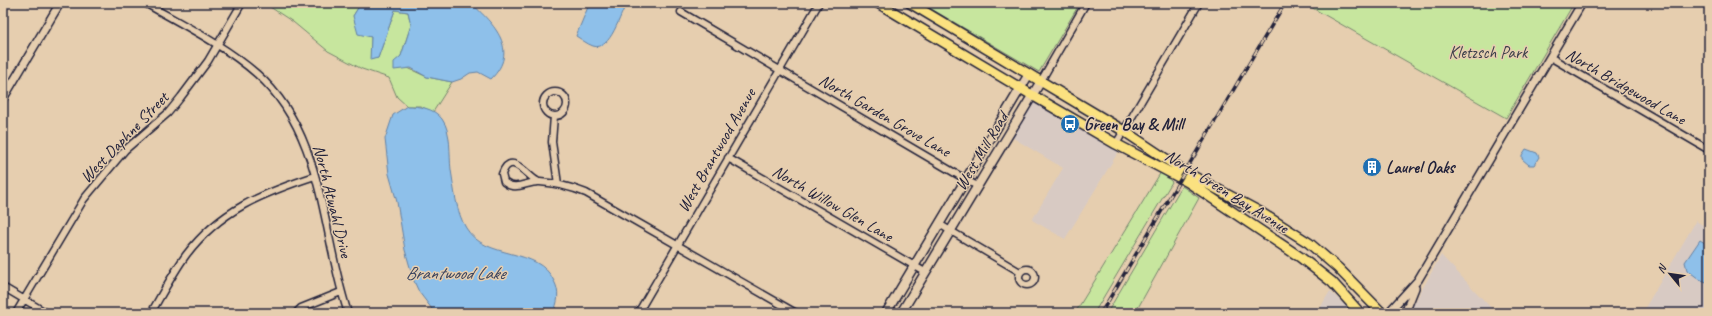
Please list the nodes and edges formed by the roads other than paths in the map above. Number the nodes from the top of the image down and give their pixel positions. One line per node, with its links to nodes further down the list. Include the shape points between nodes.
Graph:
1 (60, 3): 17 (street)
2 (145, 3): 11 (street, North Atwahl Drive)
3 (242, 3): 11 (street, West Daphne Street)
4 (819, 3): 13 (street, West Brantwood Avenue)
5 (878, 3): 18 (main road, North Green Bay Avenue)
6 (910, 3): 14 (main road, North Green Bay Avenue)
7 (1086, 3): 16 (street, West Mill Road)
8 (1199, 3): 22 (street)
9 (1582, 3): 12 (street)
10 (680, 12): 13 (street, North Garden Grove Lane)
11 (217, 46): 26 (street, North Atwahl Drive, via 238,58 280,99 302,137); 40 (street, West Daphne Street, via 194,82 168,113 125,150 95,184)
12 (1550, 57): 24 (street, North Bridgewood Lane); 37 (street)
13 (779, 70): 25 (street, West Brantwood Avenue); 27 (street, North Garden Grove Lane)
14 (1029, 74): 16 (main road, North Green Bay Avenue); 18 (main road, West Mill Road)
15 (3, 80): 17 (street)
16 (1041, 81): 19 (main road, West Mill Road); 22 (main road, North Green Bay Avenue)
17 (11, 85): 20 (street)
18 (1020, 88): 19 (main road, North Green Bay Avenue); 27 (main road, West Mill Road)
19 (1032, 95): 23 (main road, North Green Bay Avenue); 30 (main road, West Mill Road)
20 (3, 99)
21 (554, 116): 29 (street, via 552,142)
22 (1124, 131): 23 (street); 51 (main road, North Green Bay Avenue, via 1187,172 1258,211 1309,243 1338,268)
23 (1116, 144): 50 (main road, North Green Bay Avenue, via 1188,182 1300,257 1332,282)
24 (1709, 150)
25 (728, 158): 33 (street, West Brantwood Avenue); 34 (street, North Willow Glen Lane)
26 (315, 176): 39 (street, North Atwahl Drive); 43 (street, via 264,194 221,220 186,256)
27 (966, 179): 30 (street, North Garden Grove Lane); 31 (main road, West Mill Road)
28 (537, 181): 28 (street, via 516,164 507,166 502,174 504,182 511,186 517,187); 29 (street)
29 (558, 184): 33 (street, via 586,193)
30 (977, 186): 32 (main road, West Mill Road)
31 (939, 224): 32 (street); 34 (main road, West Mill Road)
32 (950, 231): 35 (main road, West Mill Road); 36 (street)
33 (677, 244): 46 (street, West Brantwood Avenue); 47 (street)
34 (915, 266): 35 (street, North Willow Glen Lane); 48 (main road, West Mill Road)
35 (925, 272): 49 (main road, West Mill Road)
36 (1020, 272)
37 (1418, 280): 52 (street); 53 (street)
38 (3, 287): 40 (street)
39 (341, 292): 44 (street, via 301,308); 45 (street, North Atwahl Drive)
40 (24, 300): 41 (street, West Daphne Street); 42 (street)
41 (16, 313)
42 (47, 313)
43 (150, 313)
44 (296, 313)
45 (348, 313)
46 (638, 313)
47 (796, 313)
48 (886, 313)
49 (901, 313)
50 (1360, 313)
51 (1382, 313)
52 (1388, 313)
53 (1404, 313)

